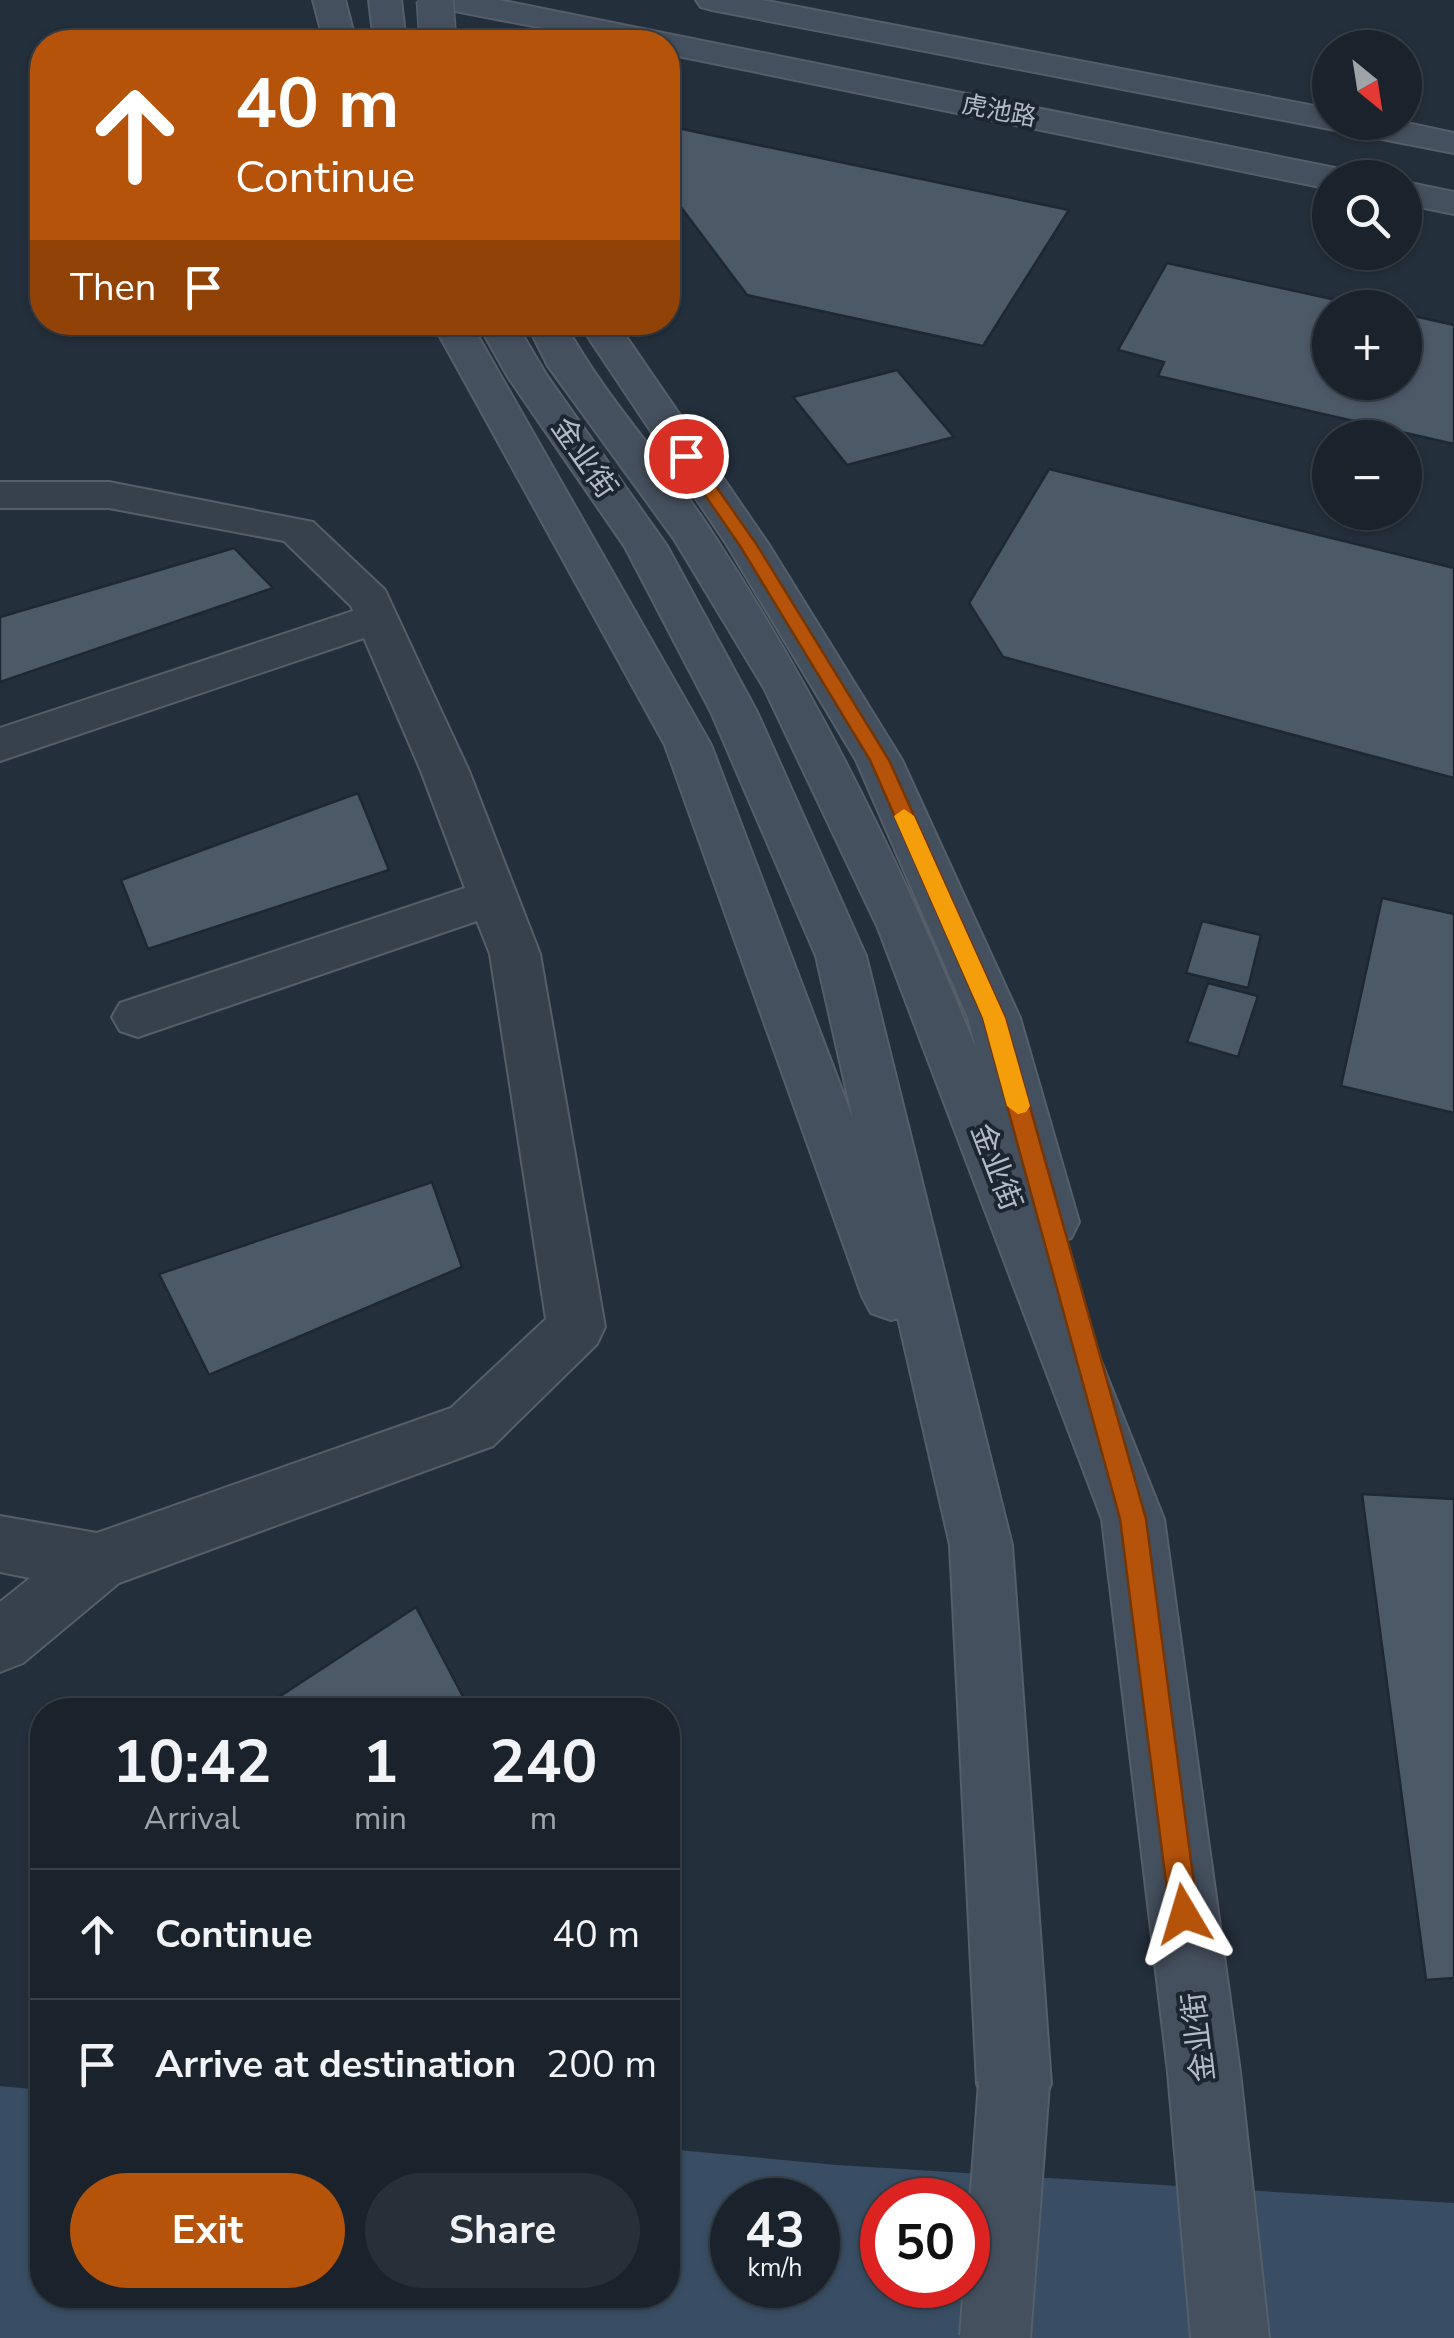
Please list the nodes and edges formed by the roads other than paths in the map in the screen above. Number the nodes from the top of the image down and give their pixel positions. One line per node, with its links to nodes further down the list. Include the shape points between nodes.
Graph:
1 (330, 0): 6 (main road)
2 (385, 0): 7 (main road)
3 (435, 0): 8 (main road, bridge)
4 (712, 0): 12 (main road, 虎池路)
5 (463, 1): 9 (main road); 10 (main road, 虎池路)
6 (337, 30)
7 (389, 30)
8 (437, 30)
9 (474, 30)
10 (602, 30)
11 (680, 46): 15 (main road, 虎池路)
12 (1312, 116)
13 (1422, 137): 14 (main road)
14 (1454, 143)
15 (1312, 174)
16 (1422, 196): 17 (main road)
17 (1454, 203)
18 (458, 335): 30 (main road, via 688,745)
19 (504, 335): 23 (main road, 金业街, via 528,377)
20 (552, 335): 23 (main road, 金业街)
21 (606, 335): 28 (main road, via 748,545 880,760 994,1018)
22 (0, 495): 24 (street, via 108,495 298,531 370,600)
23 (669, 541): 28 (main road, 金业街, via 787,688 903,928); 30 (main road, 金业街, via 734,712 841,956)
24 (378, 618): 25 (street); 26 (street)
25 (0, 745)
26 (493, 897): 27 (street); 31 (street, via 515,954 576,1327 472,1427)
27 (138, 1016)
28 (1133, 1519): 34 (main road, 金业街, via 1204,2072)
29 (0, 1544): 31 (street)
30 (981, 1545): 33 (main road, 金业街, bridge, via 1014,2084)
31 (97, 1562): 32 (street)
32 (0, 1642)
33 (995, 2338)
34 (1230, 2338)

